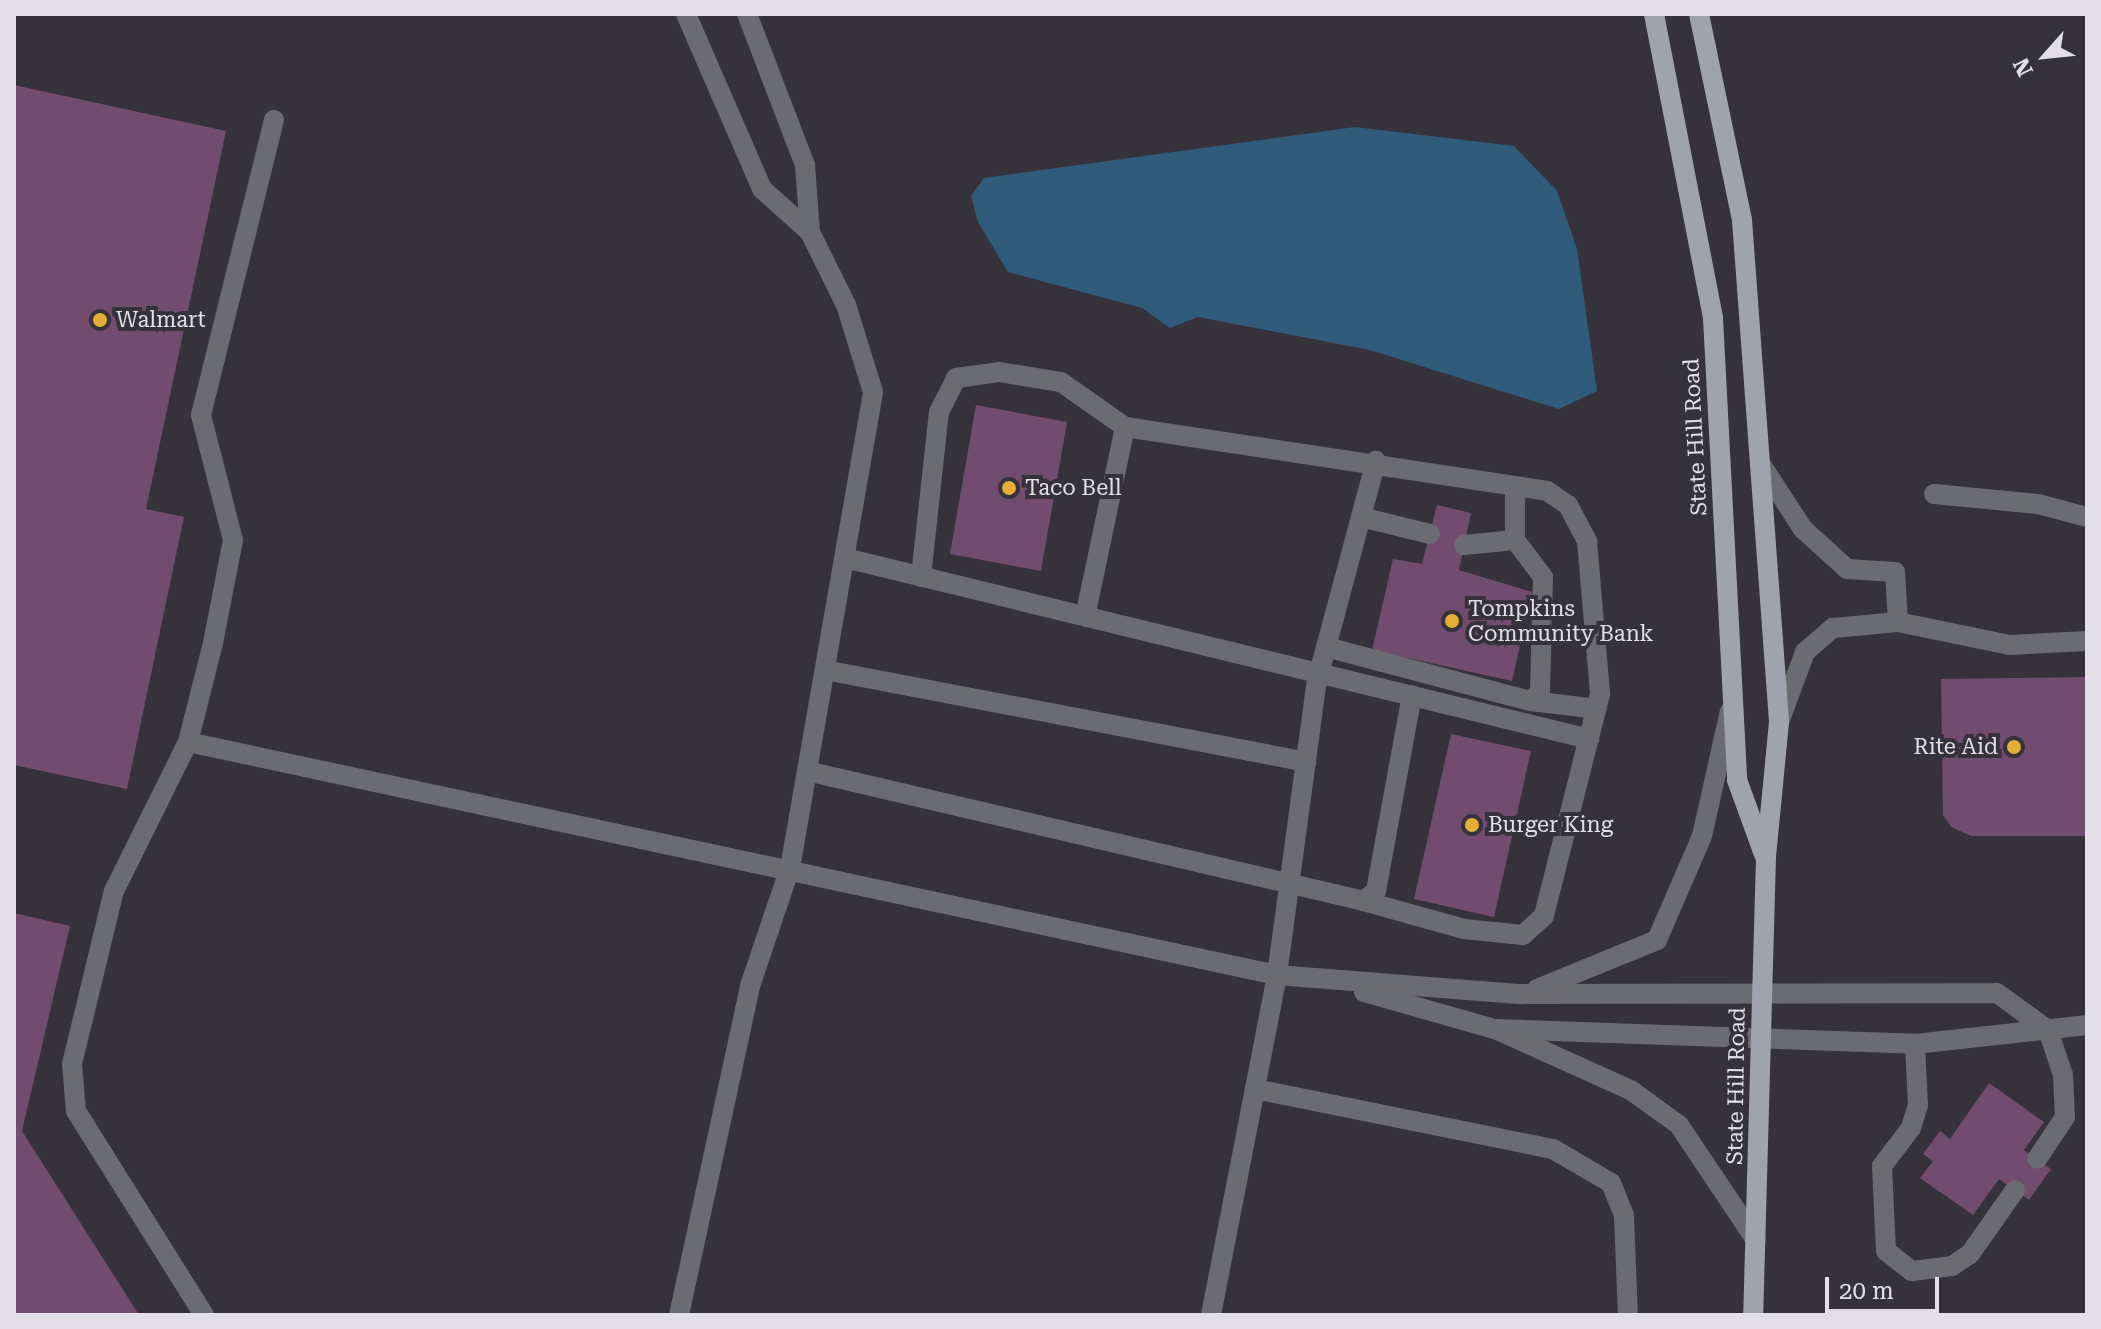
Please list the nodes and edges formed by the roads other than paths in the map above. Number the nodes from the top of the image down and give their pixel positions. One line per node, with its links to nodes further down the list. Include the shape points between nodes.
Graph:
1 (686, 14): 6 (lane, via 721,109 762,189)
2 (747, 14): 6 (lane, via 805,165)
3 (1654, 14): 26 (main road, State Hill Road, via 1713,318)
4 (1699, 14): 9 (main road, State Hill Road, via 1742,220)
5 (274, 120): 31 (lane, via 201,415 233,540)
6 (810, 232): 17 (lane, via 846,305 873,392)
7 (1125, 427): 8 (lane); 18 (lane, via 1061,382 999,372 956,378 939,412); 19 (lane)
8 (1376, 461): 10 (lane); 12 (lane)
9 (1760, 463): 20 (lane, via 1803,529 1847,569 1895,572); 29 (main road, State Hill Road)
10 (1515, 486): 15 (lane); 28 (lane, via 1547,491 1568,505 1587,541)
11 (1934, 494): 13 (lane, via 2038,504)
12 (1361, 517): 14 (lane); 22 (lane)
13 (2087, 517)
14 (1430, 534)
15 (1515, 540): 16 (lane); 27 (lane, via 1543,577 1540,692)
16 (1464, 545)
17 (845, 558): 18 (lane); 23 (lane)
18 (921, 577): 19 (lane)
19 (1085, 617): 24 (lane)
20 (1898, 622): 21 (lane, via 2010,645); 29 (lane, via 1833,628 1805,652)
21 (2087, 641)
22 (1326, 647): 24 (lane); 27 (lane)
23 (825, 670): 32 (lane); 33 (lane)
24 (1319, 672): 25 (lane); 32 (lane)
25 (1412, 695): 30 (lane); 37 (lane, via 1376,891)
26 (1733, 699): 34 (main road, State Hill Road, via 1737,780); 40 (lane, via 1702,836 1657,940)
27 (1531, 701): 28 (lane)
28 (1597, 709): 30 (lane)
29 (1779, 722): 34 (main road, State Hill Road)
30 (1589, 739): 37 (lane, via 1544,916 1523,935 1464,929)
31 (188, 742): 35 (lane); 51 (lane, via 114,891 72,1064 76,1111)
32 (1306, 762): 36 (lane)
33 (807, 771): 35 (lane); 36 (lane)
34 (1766, 857): 41 (main road, State Hill Road)
35 (790, 868): 38 (lane); 52 (lane, via 750,986)
36 (1290, 884): 37 (lane); 38 (lane)
37 (1364, 901)
38 (1277, 975): 39 (lane); 47 (lane)
39 (1326, 981): 40 (lane); 43 (lane)
40 (1521, 994): 41 (lane)
41 (1762, 995): 44 (lane, via 1997,993); 45 (main road, State Hill Road)
42 (2087, 1025): 44 (lane)
43 (1495, 1029): 45 (lane); 50 (lane, via 1632,1091 1679,1125)
44 (2048, 1030): 46 (lane); 48 (lane, via 2068,1096 2065,1117)
45 (1761, 1036): 46 (lane); 50 (main road, State Hill Road)
46 (1915, 1044): 49 (lane, via 1918,1105 1911,1128 1882,1166 1886,1251 1912,1271 1952,1266 1970,1254)
47 (1255, 1089): 53 (lane); 54 (lane, via 1553,1149 1611,1183 1624,1216)
48 (2037, 1159)
49 (2015, 1190)
50 (1756, 1240): 55 (main road, State Hill Road)
51 (204, 1315)
52 (679, 1315)
53 (1211, 1315)
54 (1628, 1315)
55 (1753, 1315)

